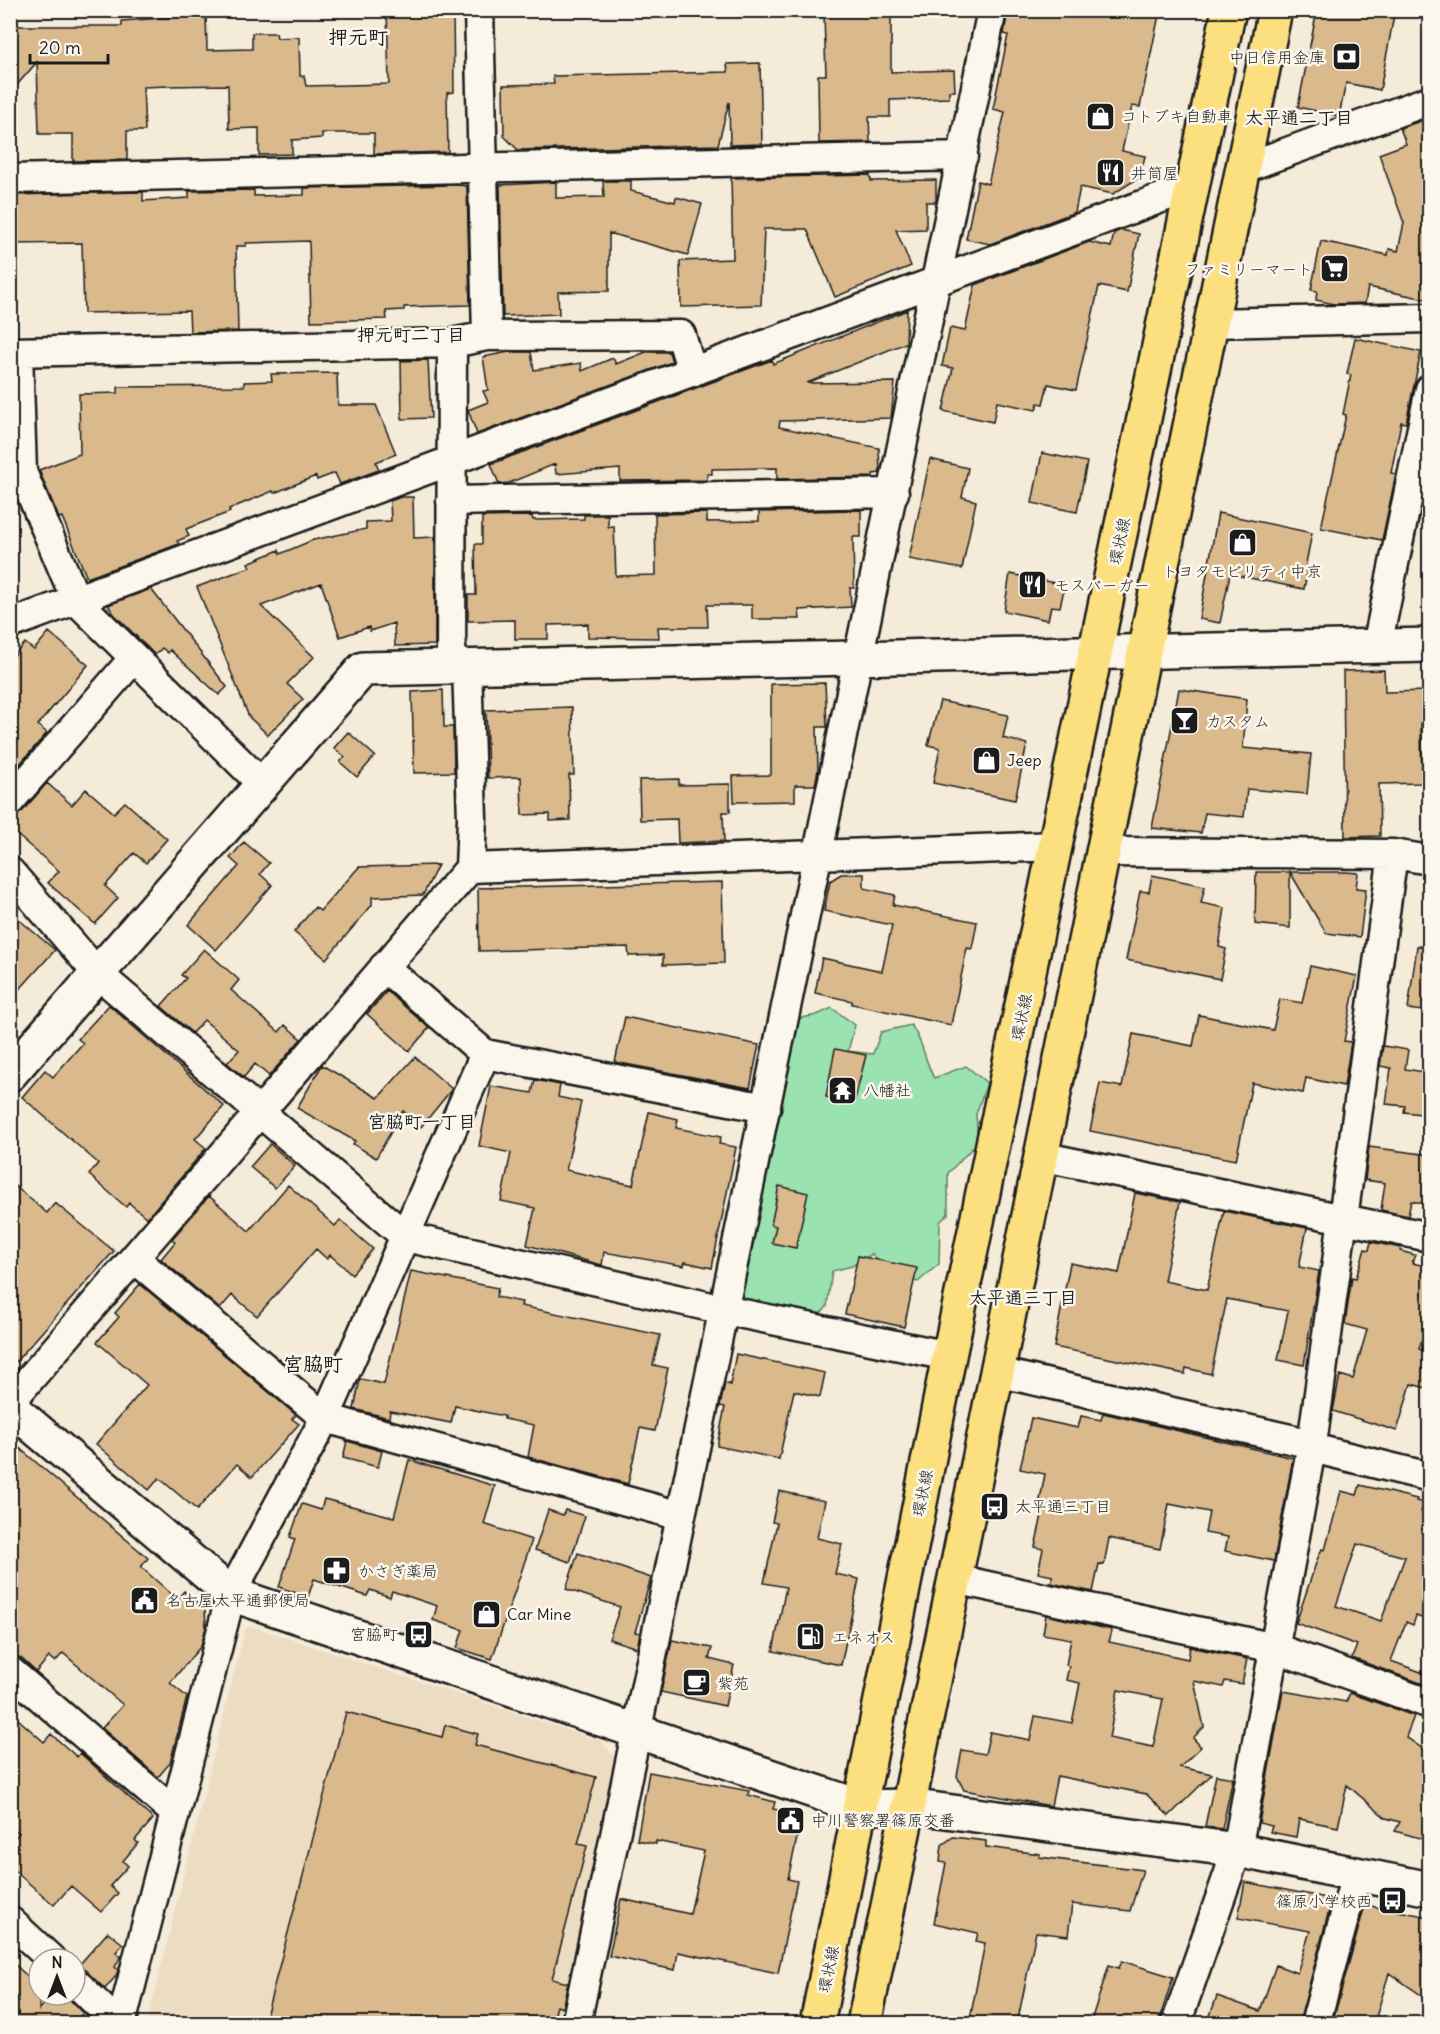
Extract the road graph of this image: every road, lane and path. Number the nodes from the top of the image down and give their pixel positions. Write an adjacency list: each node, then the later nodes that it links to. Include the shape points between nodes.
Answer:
1 (480, 10): 7 (street)
2 (992, 10): 6 (street)
3 (1229, 10): 10 (main road, 環状線)
4 (1275, 10): 8 (main road)
5 (1430, 100): 8 (street)
6 (963, 156): 7 (street); 11 (street)
7 (483, 167): 9 (street); 14 (street)
8 (1241, 169): 13 (main road)
9 (10, 178)
10 (1191, 187): 11 (street); 27 (main road, 環状線)
11 (937, 281): 17 (street); 21 (street)
12 (1430, 318): 13 (street)
13 (1210, 323): 28 (main road)
14 (487, 336): 15 (street); 17 (street, via 681,335)
15 (452, 343): 16 (street); 19 (street)
16 (14, 352): 23 (street, via 22,472)
17 (692, 372): 19 (street)
18 (1430, 389): 20 (street)
19 (452, 462): 22 (street); 23 (street)
20 (1420, 477): 26 (street)
21 (894, 493): 22 (street); 29 (street)
22 (451, 501): 31 (street)
23 (76, 600): 24 (street); 30 (street)
24 (10, 624)
25 (1430, 645): 26 (street)
26 (1377, 646): 28 (street)
27 (1097, 650): 28 (street); 29 (street); 34 (main road, 環状線)
28 (1143, 650): 35 (main road)
29 (860, 656): 31 (street); 36 (street)
30 (134, 658): 32 (street); 33 (street)
31 (459, 666): 32 (street, via 363,669); 39 (street, via 472,819)
32 (262, 784): 42 (street)
33 (10, 801)
34 (1057, 846): 36 (street); 53 (main road, 環状線)
35 (1102, 852): 37 (street); 47 (main road)
36 (819, 854): 39 (street); 45 (street)
37 (1393, 854): 38 (street); 48 (street)
38 (1430, 860)
39 (470, 868): 41 (street)
40 (10, 872): 42 (street)
41 (384, 967): 43 (street); 46 (street)
42 (98, 974): 44 (street); 46 (street)
43 (485, 1054): 45 (street); 49 (street)
44 (10, 1074)
45 (766, 1108): 52 (street)
46 (260, 1112): 49 (street); 51 (street)
47 (1040, 1156): 48 (street); 54 (main road)
48 (1344, 1218): 50 (street); 58 (street)
49 (406, 1236): 52 (street); 57 (street)
50 (1430, 1237)
51 (134, 1258): 55 (street); 57 (street)
52 (724, 1310): 53 (street); 60 (street)
53 (949, 1356): 68 (main road, 環状線)
54 (997, 1372): 58 (street); 61 (main road)
55 (10, 1402)
56 (10, 1407): 62 (street)
57 (325, 1418): 60 (street); 62 (street)
58 (1312, 1446): 59 (street); 63 (street)
59 (1430, 1477)
60 (681, 1516): 66 (street)
61 (955, 1579): 63 (street); 67 (main road)
62 (231, 1594): 66 (street); 69 (street)
63 (1275, 1648): 65 (street); 70 (street)
64 (10, 1671): 69 (street)
65 (1430, 1704)
66 (636, 1731): 68 (street); 77 (street)
67 (908, 1806): 68 (street); 70 (street); 79 (main road)
68 (861, 1807): 78 (main road, 環状線)
69 (175, 1813): 76 (street)
70 (1237, 1850): 71 (street); 80 (street)
71 (1356, 1875): 72 (street); 81 (street)
72 (1430, 1889)
73 (10, 1921): 74 (street)
74 (38, 1947)
75 (87, 1993): 76 (street)
76 (120, 2024)
77 (576, 2024)
78 (817, 2024)
79 (864, 2024)
80 (1176, 2024)
81 (1315, 2024)

